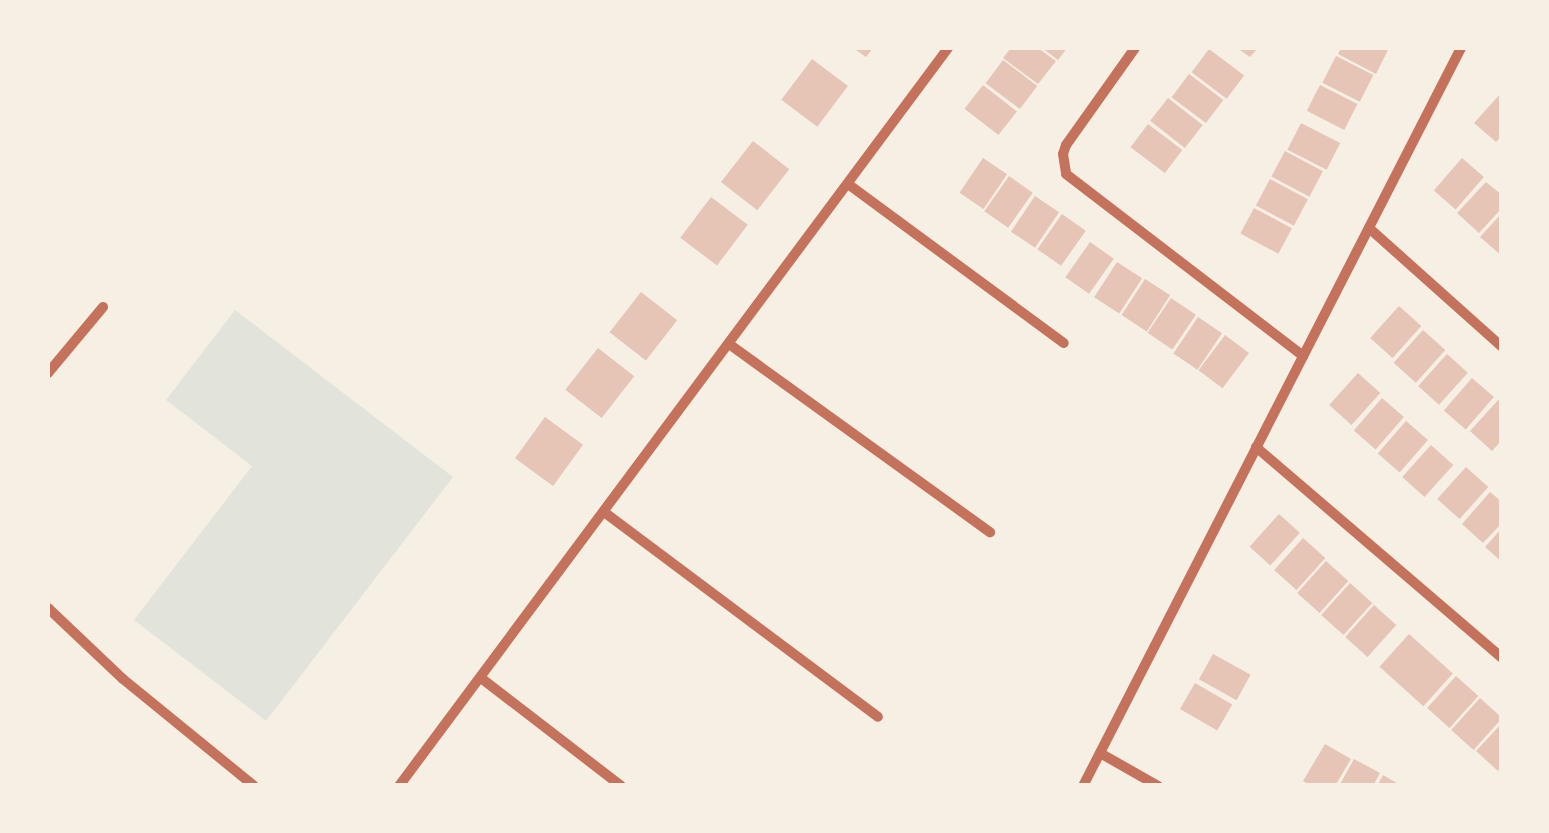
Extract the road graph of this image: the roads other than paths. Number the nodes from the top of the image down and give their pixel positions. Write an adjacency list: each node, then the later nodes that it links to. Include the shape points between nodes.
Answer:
1 (948, 48): 4 (street)
2 (1135, 48): 10 (street, via 1066,145 1066,174)
3 (1461, 48): 5 (street)
4 (848, 184): 7 (street); 8 (street)
5 (1369, 228): 9 (street); 10 (street)
6 (103, 307): 11 (street)
7 (1064, 343)
8 (729, 344): 13 (street); 14 (street)
9 (1502, 347)
10 (1304, 356): 12 (street)
11 (48, 373)
12 (1256, 447): 16 (street); 19 (street)
13 (604, 512): 17 (street); 18 (street)
14 (990, 532)
15 (48, 608): 20 (street)
16 (1502, 658)
17 (480, 678): 21 (street); 22 (street)
18 (878, 717)
19 (1100, 753): 23 (street); 24 (street)
20 (254, 786)
21 (398, 786)
22 (621, 786)
23 (1083, 786)
24 (1158, 786)

